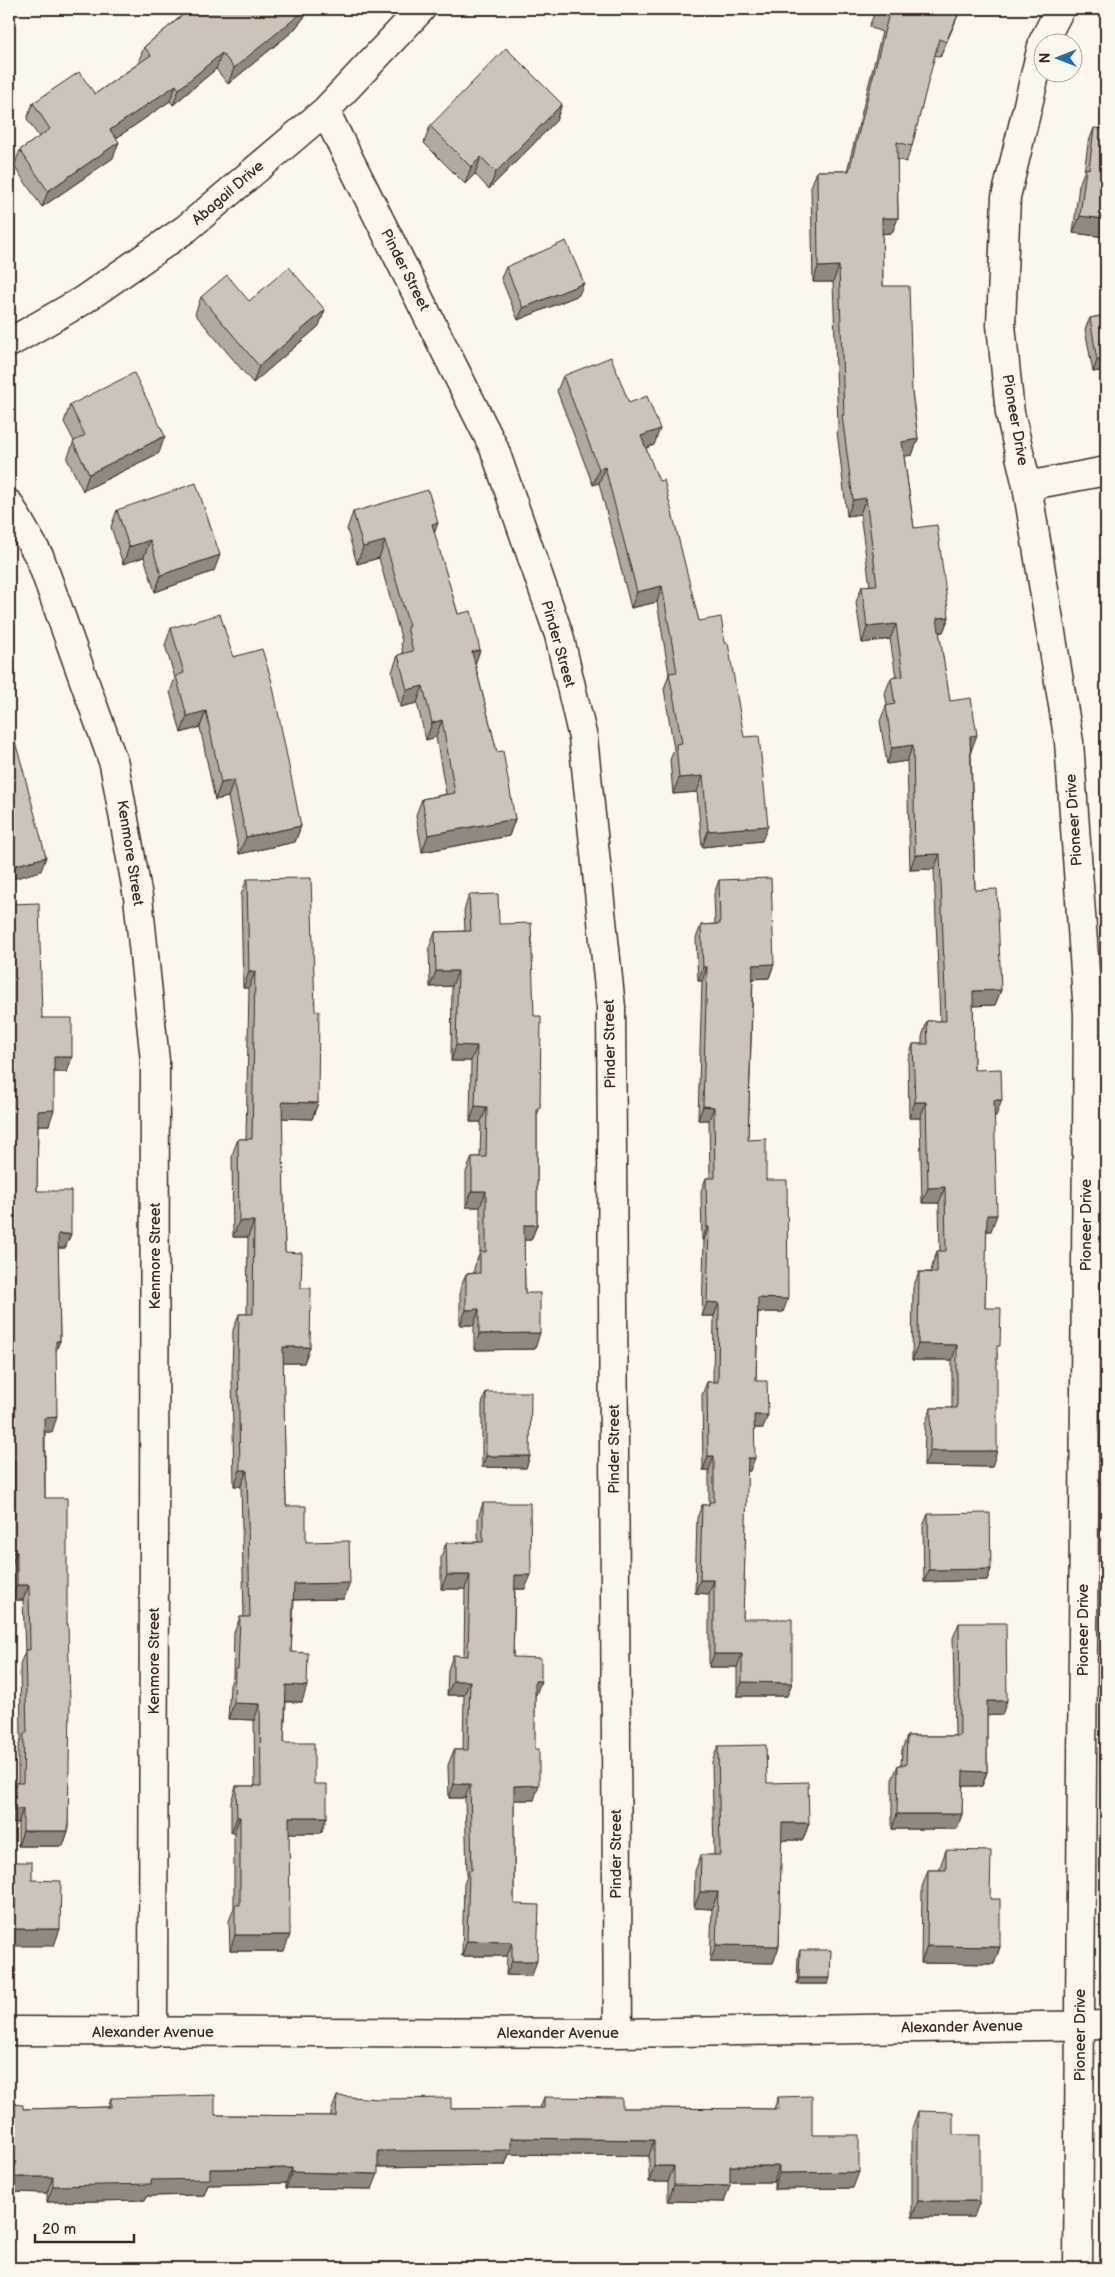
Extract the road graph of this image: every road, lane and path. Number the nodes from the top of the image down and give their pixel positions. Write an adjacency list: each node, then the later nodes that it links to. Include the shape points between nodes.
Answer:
1 (420, 9): 5 (street, Abagail Drive)
2 (1060, 9): 3 (street)
3 (1048, 32)
4 (1033, 82): 8 (street, Pioneer Drive, via 1006,197 1001,325 1010,413)
5 (324, 111): 6 (street, Abagail Drive, via 187,228 82,301); 13 (street, Pinder Street, via 494,448 559,635 583,738 611,1007)
6 (9, 342)
7 (1106, 471): 8 (street)
8 (1027, 486): 10 (street, Pioneer Drive, via 1068,742 1088,1014)
9 (9, 504): 12 (street, Kenmore Street, via 40,558 114,764 138,897 155,1062)
10 (1093, 2026): 13 (street, Alexander Avenue); 14 (street, Pioneer Drive)
11 (9, 2031): 12 (street, Alexander Avenue)
12 (153, 2033): 13 (street, Alexander Avenue)
13 (618, 2033)
14 (1078, 2264)

